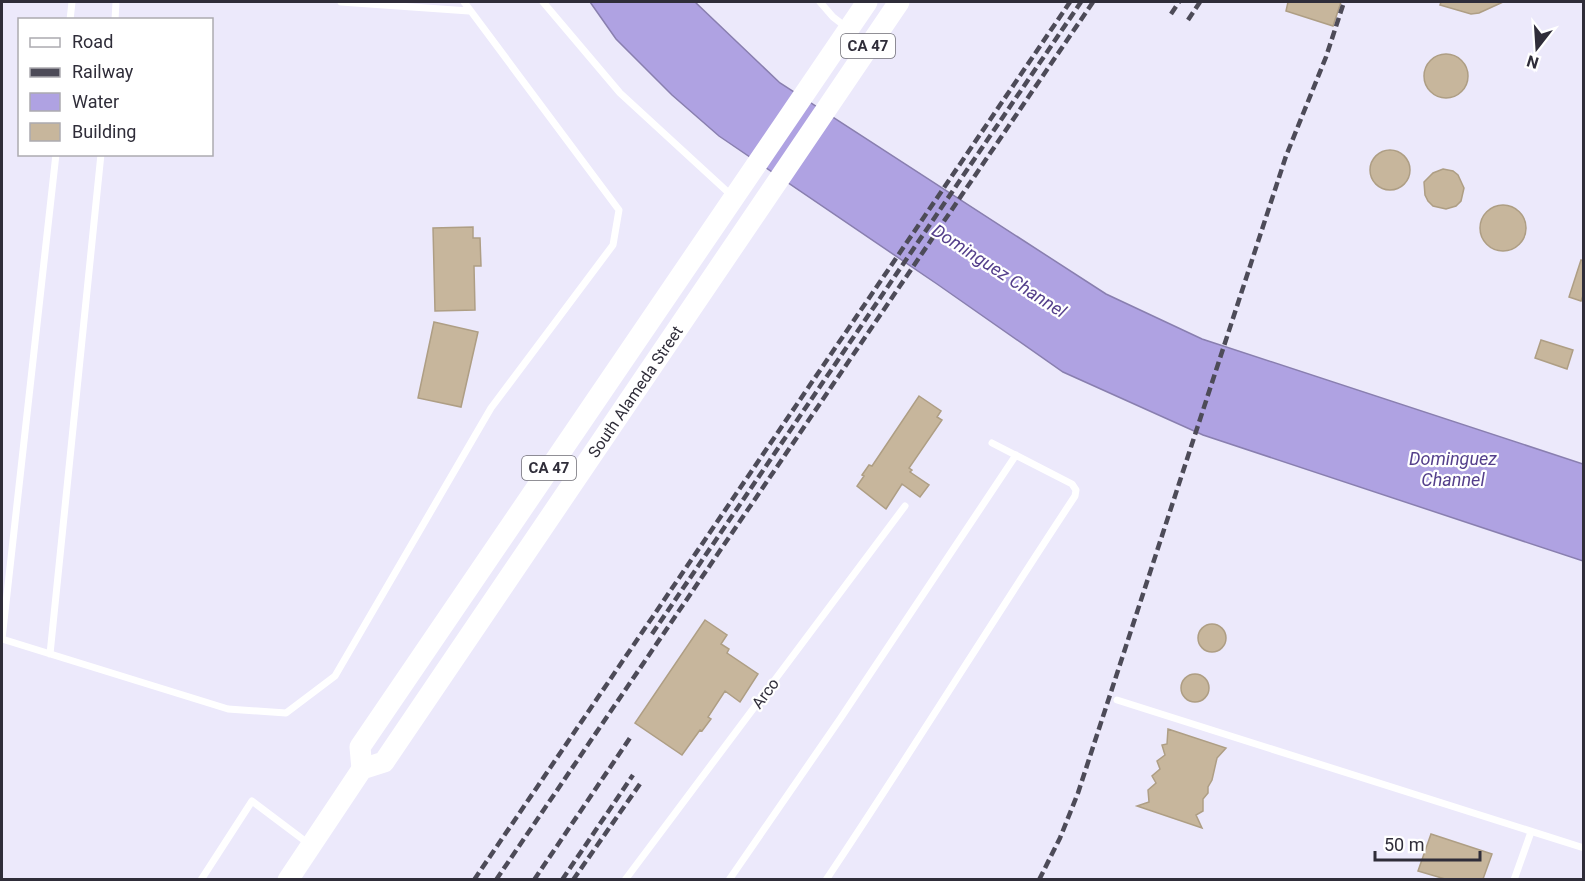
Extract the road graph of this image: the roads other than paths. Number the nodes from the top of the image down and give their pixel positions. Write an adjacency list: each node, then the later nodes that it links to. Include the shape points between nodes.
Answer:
1 (72, 2): 10 (lane)
2 (116, 2): 11 (lane)
3 (341, 2): 9 (lane)
4 (464, 2): 9 (lane)
5 (543, 2): 15 (lane, via 620,93)
6 (820, 2): 12 (lane)
7 (867, 2): 12 (main road, South Alameda Street / CA 47)
8 (899, 2): 22 (main road, South Alameda Street / CA 47, via 384,762)
9 (470, 11): 20 (lane, via 619,210 613,245 491,408 335,676 286,713 228,709)
10 (70, 18)
11 (115, 18)
12 (848, 29): 15 (main road, South Alameda Street / CA 47)
13 (56, 156): 19 (lane)
14 (101, 156): 20 (lane)
15 (737, 193): 22 (main road, South Alameda Street / CA 47, via 360,747)
16 (992, 443): 17 (lane)
17 (1016, 455): 29 (lane); 30 (lane, via 1072,484 1075,496)
18 (905, 506): 28 (lane, Arco)
19 (2, 639): 20 (lane)
20 (50, 654)
21 (1117, 700): 23 (lane)
22 (362, 770): 24 (main road, South Alameda Street / CA 47)
23 (1531, 832): 25 (lane); 31 (lane)
24 (311, 846): 26 (lane, via 252,801); 27 (main road, South Alameda Street / CA 47)
25 (1584, 848)
26 (201, 879)
27 (288, 879)
28 (625, 879)
29 (729, 879)
30 (826, 879)
31 (1514, 879)

